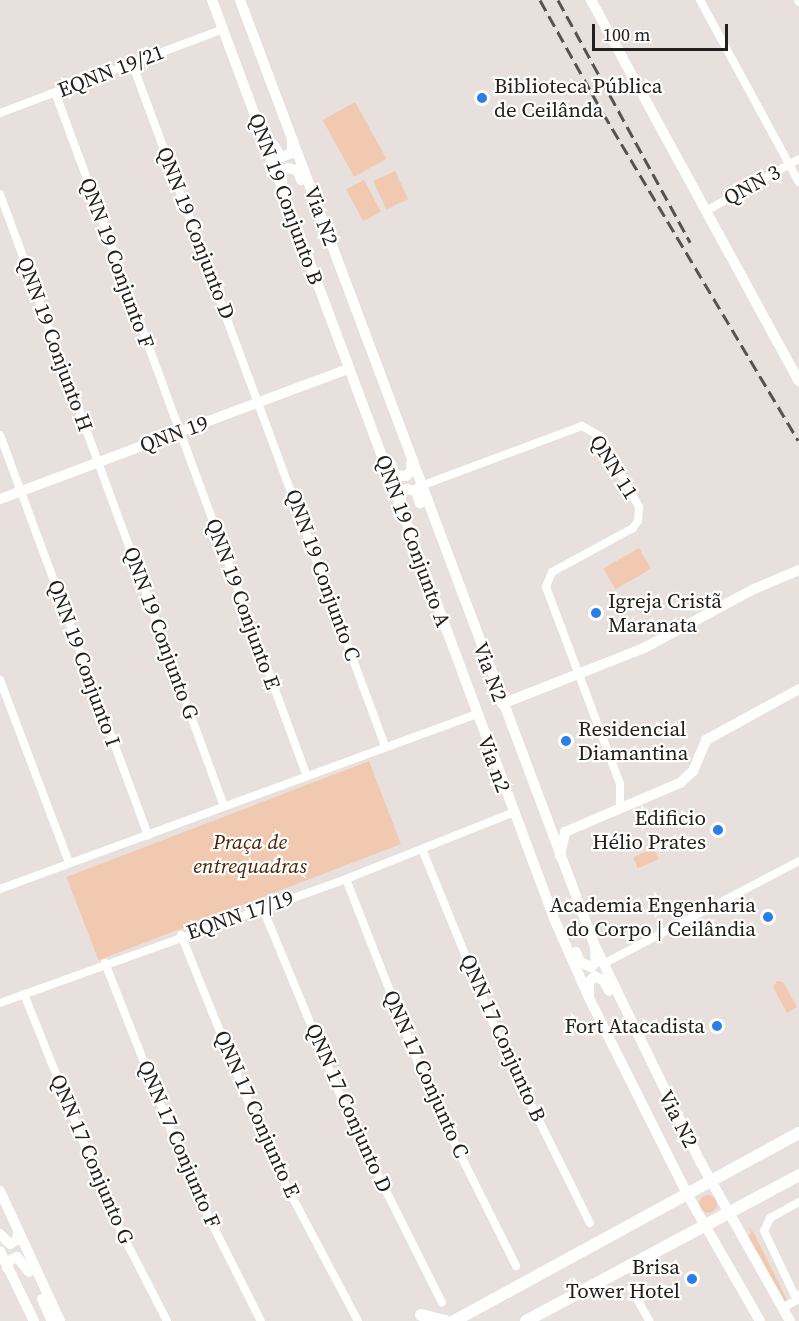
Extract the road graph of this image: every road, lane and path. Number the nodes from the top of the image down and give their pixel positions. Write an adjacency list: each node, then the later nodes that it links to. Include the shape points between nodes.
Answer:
1 (212, 0): 5 (main road)
2 (240, 0): 10 (main road, Via N2)
3 (591, 0): 16 (main road)
4 (700, 0): 12 (street)
5 (223, 29): 6 (main road, QNN 19 Conjunto B); 7 (street, EQNN 19/21)
6 (228, 44): 10 (main road, via 281,157 293,151); 14 (main road, QNN 19 Conjunto B)
7 (132, 63): 8 (street, EQNN 19/21); 20 (street, QNN 19 Conjunto D)
8 (55, 92): 9 (street, EQNN 19/21); 21 (street, QNN 19 Conjunto F)
9 (0, 113)
10 (289, 128): 17 (main road, Via N2)
11 (799, 159): 12 (street, QNN 3)
12 (790, 164): 13 (street); 16 (street, QNN 3)
13 (799, 182)
14 (283, 190): 17 (main road, via 282,172 288,168 297,170 320,233); 18 (main road, QNN 19 Conjunto B)
15 (0, 194): 24 (street, QNN 19 Conjunto H)
16 (706, 211): 19 (main road)
17 (341, 273): 23 (main road, Via N2)
18 (349, 371): 20 (main road, QNN 19); 23 (main road, via 371,409 395,475 409,474); 28 (main road, QNN 19 Conjunto A)
19 (799, 381)
20 (260, 403): 21 (main road, QNN 19); 35 (street, QNN 19 Conjunto C)
21 (179, 433): 24 (main road, QNN 19); 36 (street, QNN 19 Conjunto E)
22 (0, 435): 26 (street, QNN 19 Conjunto I)
23 (410, 455): 25 (main road, Via N2)
24 (98, 461): 26 (main road, QNN 19); 37 (street, QNN 19 Conjunto G)
25 (417, 487): 28 (main road, via 401,493); 30 (street, QNN 11, via 582,426 595,432 639,507 639,516 633,528 549,576 547,591); 33 (main road, Via N2)
26 (21, 491): 27 (main road, QNN 19); 40 (street, QNN 19 Conjunto I)
27 (0, 499)
28 (401, 510): 34 (main road, QNN 19 Conjunto A)
29 (799, 570): 30 (main road, via 754,589 644,648)
30 (578, 675): 33 (main road); 38 (street, via 621,788)
31 (0, 680): 44 (street)
32 (799, 689): 38 (main road, via 706,740 685,780)
33 (502, 704): 42 (main road, Via N2)
34 (477, 714): 35 (street); 39 (main road, Via n2)
35 (385, 746): 36 (street)
36 (306, 774): 37 (street)
37 (224, 806): 40 (street)
38 (620, 807): 42 (main road, via 565,832)
39 (512, 813): 41 (street, EQNN 17/19); 45 (main road, Via N2)
40 (148, 836): 44 (street)
41 (422, 849): 46 (street, EQNN 17/19); 64 (street, QNN 17 Conjunto B, via 505,1052)
42 (560, 859): 50 (main road, Via N2)
43 (799, 861): 52 (street)
44 (69, 863): 47 (street)
45 (532, 863): 50 (main road, via 584,966 596,962); 54 (main road, Via N2)
46 (346, 879): 48 (street, EQNN 17/19); 69 (street, QNN 17 Conjunto C, via 432,1098)
47 (0, 889)
48 (263, 909): 49 (street, EQNN 17/19); 73 (street, QNN 17 Conjunto D, via 351,1121)
49 (181, 935): 51 (street, EQNN 17/19); 81 (street, QNN 17 Conjunto E, via 269,1153)
50 (594, 944): 52 (main road, Via N2)
51 (105, 963): 53 (street, EQNN 17/19); 80 (street, QNN 17 Conjunto F, via 192,1184)
52 (603, 964): 56 (main road, Via N2)
53 (24, 994): 55 (street, EQNN 17/19); 79 (street, QNN 17 Conjunto G, via 113,1216)
54 (590, 1000): 56 (main road, via 589,982 595,976 601,978 633,1043); 61 (main road, Via N2)
55 (0, 1003)
56 (654, 1072): 59 (main road, Via N2)
57 (799, 1133): 59 (main road)
58 (799, 1175): 63 (main road)
59 (710, 1180): 61 (main road); 63 (main road, Via N2)
60 (0, 1191): 66 (main road)
61 (687, 1194): 65 (main road, Via N2); 83 (main road)
62 (799, 1202): 72 (street, via 770,1218 764,1231 794,1294)
63 (729, 1213): 65 (main road); 74 (main road, Via N2)
64 (590, 1223)
65 (704, 1227): 84 (main road); 86 (main road, Via N2)
66 (18, 1233): 67 (main road, via 17,1240 10,1244); 78 (main road)
67 (0, 1234)
68 (0, 1251): 70 (main road)
69 (516, 1266)
70 (7, 1268): 76 (main road); 77 (main road, via 14,1258 23,1259)
71 (631, 1288): 85 (street)
72 (799, 1297): 74 (street)
73 (442, 1304)
74 (782, 1308): 87 (main road, Via N2)
75 (421, 1315): 82 (main road)
76 (34, 1321)
77 (52, 1321)
78 (60, 1321)
79 (167, 1321)
80 (261, 1321)
81 (358, 1321)
82 (445, 1321)
83 (454, 1321)
84 (526, 1321)
85 (649, 1321)
86 (760, 1321)
87 (790, 1321)

